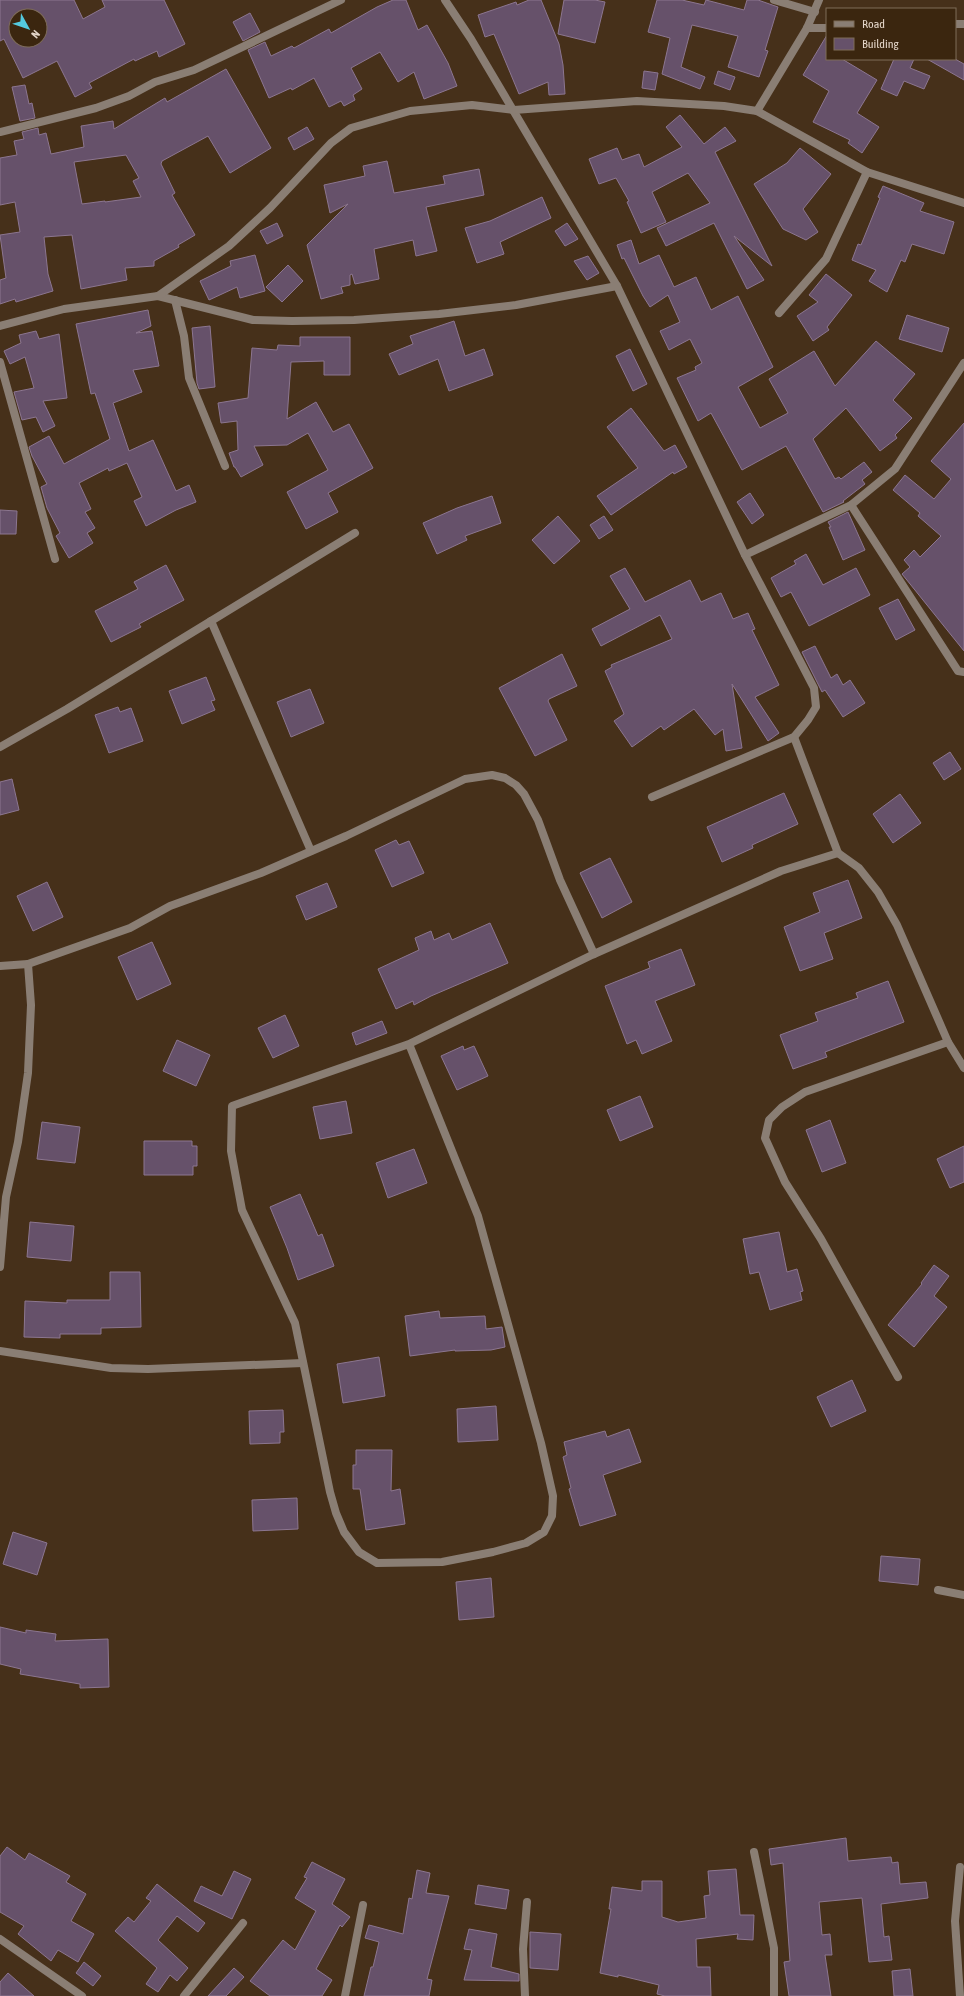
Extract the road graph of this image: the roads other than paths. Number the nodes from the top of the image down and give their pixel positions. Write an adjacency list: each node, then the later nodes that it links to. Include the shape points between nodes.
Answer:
1 (341, 0): 10 (street, via 194,70 155,82 129,96 96,108)
2 (445, 0): 8 (street)
3 (774, 0): 5 (street)
4 (819, 0): 5 (street)
5 (815, 12): 6 (street)
6 (807, 28): 7 (street); 9 (street)
7 (826, 28)
8 (514, 110): 9 (street, via 637,101 724,106); 13 (street); 14 (street, via 472,105 410,111 351,128 330,143 270,208 229,246)
9 (757, 111): 11 (street)
10 (0, 132)
11 (867, 172): 12 (street); 16 (street, via 826,259)
12 (964, 203)
13 (617, 286): 15 (street, via 516,305 354,320 253,320); 23 (street)
14 (158, 296): 15 (street); 17 (street, via 64,309)
15 (175, 300): 20 (street, via 184,336 189,378)
16 (779, 313)
17 (0, 326)
18 (0, 362): 24 (street)
19 (964, 363): 21 (street, via 895,469)
20 (225, 466)
21 (851, 505): 23 (street); 26 (street, via 958,671)
22 (355, 533): 25 (street)
23 (745, 555): 27 (street, via 814,688 816,707)
24 (55, 559)
25 (211, 621): 28 (street); 30 (street)
26 (964, 672)
27 (794, 737): 29 (street); 31 (street)
28 (0, 747)
29 (652, 797)
30 (311, 851): 32 (street, via 466,779 492,775 505,778 524,794 538,820 560,880); 33 (street, via 261,873 170,906 130,928)
31 (838, 853): 32 (street, via 781,871); 35 (street, via 859,868 878,892 897,925)
32 (594, 954): 36 (street)
33 (28, 964): 34 (street); 38 (street, via 31,1005 28,1072 18,1142)
34 (0, 966)
35 (948, 1042): 37 (street); 42 (street, via 805,1092 782,1107 769,1120 765,1138 785,1182 821,1239)
36 (409, 1044): 41 (street, via 232,1106 232,1151 242,1210 295,1323); 41 (street, via 478,1216 528,1391 553,1496 552,1516 544,1532 526,1543 442,1562 377,1563 359,1552 344,1532 336,1513)
37 (964, 1068)
38 (3, 1196): 39 (street)
39 (0, 1267)
40 (0, 1351): 41 (street, via 111,1368)
41 (303, 1363)
42 (898, 1377)
43 (938, 1590): 44 (street)
44 (964, 1595)
45 (754, 1852): 55 (street, via 774,1948)
46 (960, 1867): 56 (street, via 955,1921)
47 (527, 1902): 54 (street, via 523,1949)
48 (363, 1905): 53 (street)
49 (244, 1923): 52 (street)
50 (0, 1939): 51 (street)
51 (82, 1996)
52 (184, 1996)
53 (346, 1996)
54 (525, 1996)
55 (774, 1996)
56 (960, 1996)

